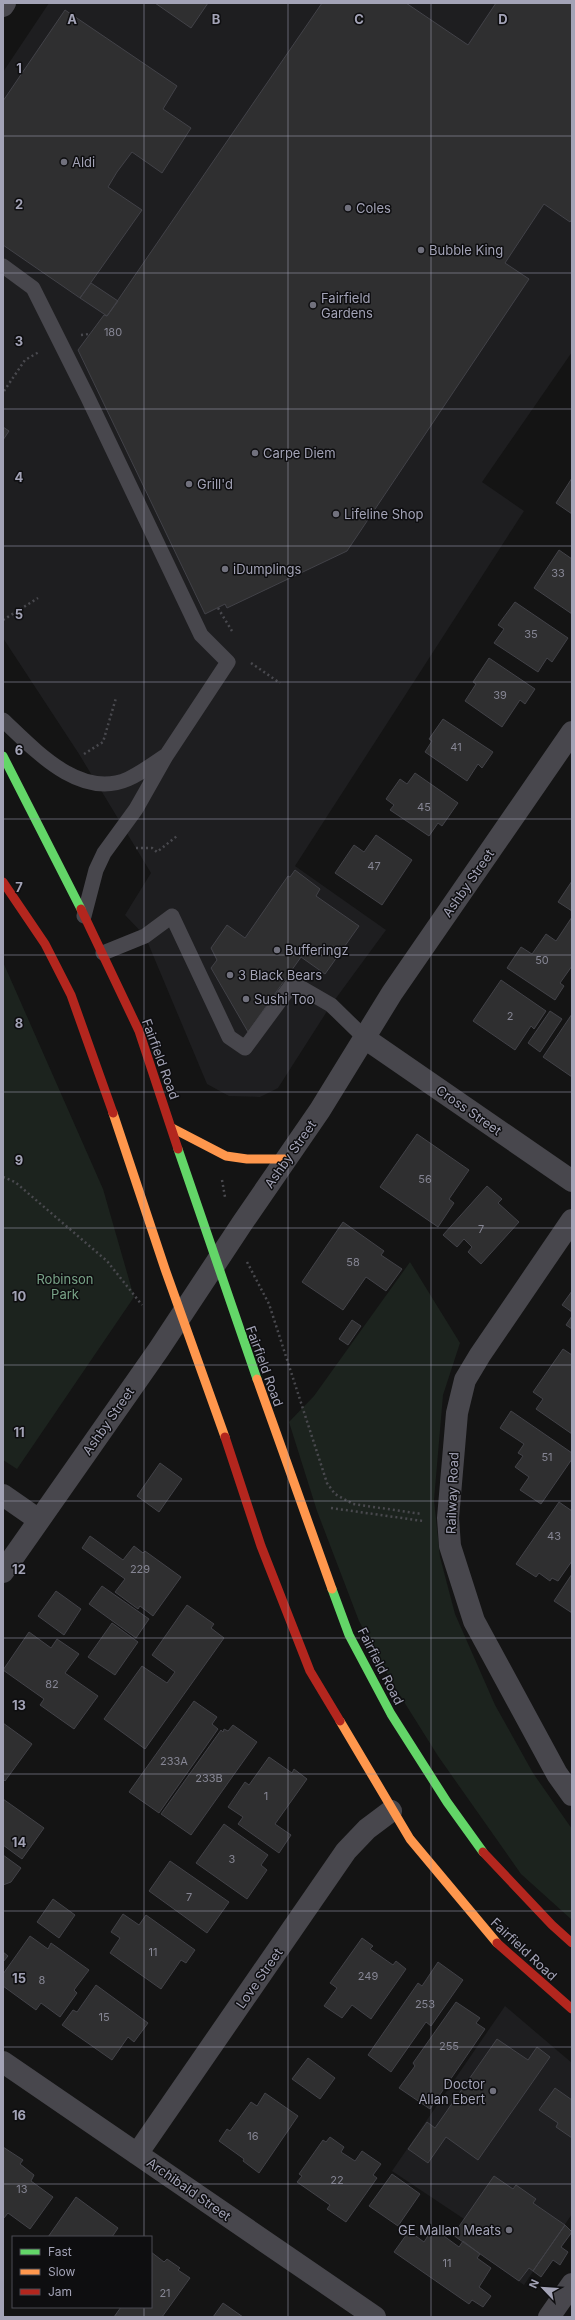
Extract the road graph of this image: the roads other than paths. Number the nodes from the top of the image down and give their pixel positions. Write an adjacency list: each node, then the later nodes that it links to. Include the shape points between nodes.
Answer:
1 (5, 3): 2 (street)
2 (3, 6)
3 (3, 266): 7 (lane, via 33,288 201,635 228,662)
4 (3, 720): 7 (lane, via 48,759 70,775 88,783 109,784 128,779)
5 (572, 732): 11 (street, Ashby Street, via 392,993)
6 (3, 756): 9 (main road, Fairfield Road)
7 (166, 756): 9 (lane, via 136,809 104,853 96,870)
8 (3, 882): 17 (main road, Fairfield Road, via 45,944 71,995)
9 (84, 916): 10 (main road, Fairfield Road)
10 (103, 953): 11 (lane, via 145,936 172,916 229,1037 245,1048 293,983 331,1005); 12 (main road, Fairfield Road, via 139,1031)
11 (366, 1039): 13 (street, Ashby Street); 14 (street, Cross Street)
12 (172, 1128): 13 (main road, via 226,1156); 16 (main road, Fairfield Road)
13 (286, 1159): 16 (street, Ashby Street)
14 (572, 1181)
15 (572, 1220): 21 (street, Railway Road, via 465,1380 457,1413 448,1518 450,1546 474,1621 557,1774)
16 (216, 1262): 17 (street, Ashby Street); 23 (main road, Fairfield Road, via 312,1537 352,1641 391,1714 447,1802 488,1858)
17 (182, 1315): 19 (street, Ashby Street); 22 (main road, Fairfield Road, via 261,1546 310,1671)
18 (3, 1495): 19 (street)
19 (39, 1520): 20 (street, Ashby Street)
20 (3, 1572)
21 (572, 1795)
22 (391, 1811): 24 (main road, Fairfield Road, via 410,1839 474,1918 505,1952); 26 (street, Love Street, via 367,1829 346,1851)
23 (572, 1943)
24 (572, 2010)
25 (3, 2062): 26 (street, Archibald Street)
26 (137, 2154): 28 (street, Archibald Street)
27 (572, 2284): 29 (street)
28 (375, 2317)
29 (549, 2317)

